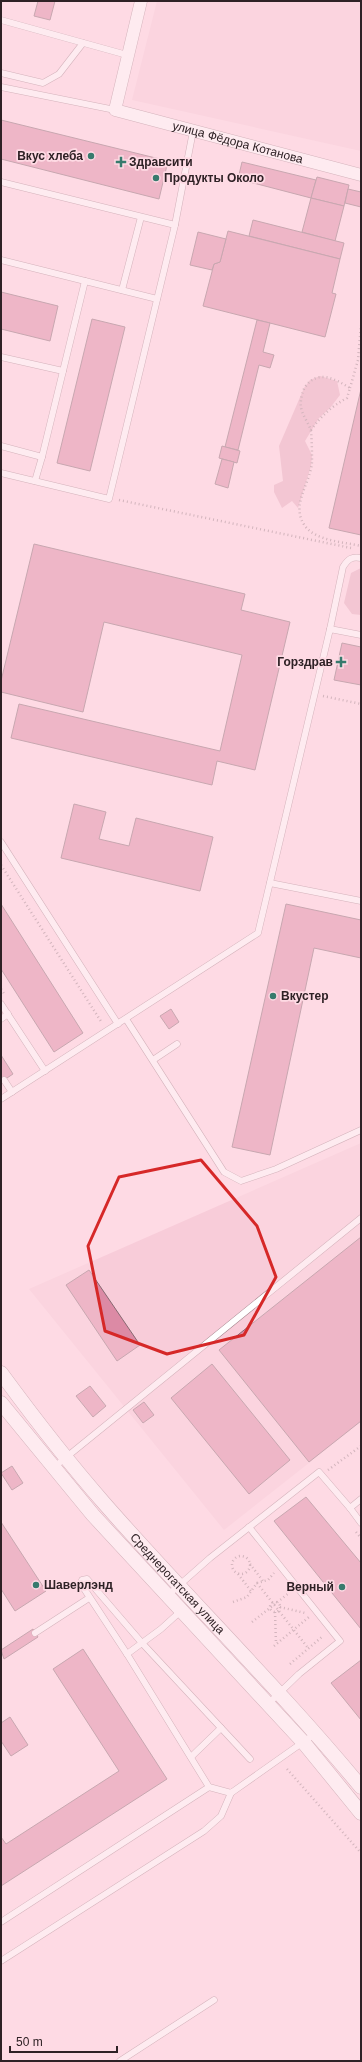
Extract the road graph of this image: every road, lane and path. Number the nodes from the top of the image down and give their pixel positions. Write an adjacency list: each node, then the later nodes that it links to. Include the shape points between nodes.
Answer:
1 (141, 1): 4 (street)
2 (1, 20): 3 (lane)
3 (83, 43): 4 (lane); 5 (lane, via 59,74 43,83)
4 (127, 55): 7 (street)
5 (1, 73)
6 (1, 87): 7 (lane)
7 (115, 110): 8 (street, улица Фёдора Котанова)
8 (193, 131): 9 (street, улица Фёдора Котанова); 12 (lane)
9 (361, 175)
10 (1, 182): 11 (lane)
11 (141, 217): 12 (lane); 15 (lane)
12 (175, 226): 16 (lane)
13 (1, 260): 14 (lane)
14 (85, 281): 15 (lane); 19 (lane)
15 (122, 290): 16 (lane)
16 (157, 298): 26 (lane)
17 (361, 325): 20 (path, via 358,360)
18 (1, 357): 19 (lane)
19 (63, 371): 23 (lane)
20 (350, 388): 21 (path, via 348,398 319,418); 21 (path, via 328,377 320,376 310,380 304,388 301,406)
21 (311, 430): 27 (path, via 311,466 300,498 300,518 312,533)
22 (1, 446): 23 (lane)
23 (42, 457): 25 (lane)
24 (1, 473): 25 (lane)
25 (35, 481): 26 (lane)
26 (108, 498): 28 (path)
27 (361, 546)
28 (361, 550)
29 (361, 558): 30 (lane, via 348,560 343,567)
30 (330, 629): 31 (lane); 32 (lane)
31 (361, 635)
32 (314, 694): 33 (path); 36 (lane)
33 (361, 704)
34 (1, 842): 44 (lane)
35 (1, 866): 45 (path, via 103,1024)
36 (270, 883): 37 (lane); 43 (lane, via 258,933)
37 (361, 901)
38 (1, 989): 39 (path)
39 (10, 1002)
40 (1, 1004): 41 (lane)
41 (8, 1014): 42 (lane); 48 (lane)
42 (1, 1019)
43 (126, 1019): 44 (lane); 47 (lane)
44 (118, 1024): 48 (lane)
45 (96, 1028)
46 (177, 1044): 47 (lane)
47 (153, 1060): 52 (lane, via 224,1172 241,1181 276,1169)
48 (45, 1071): 50 (lane)
49 (4, 1080): 50 (lane)
50 (12, 1092): 51 (lane)
51 (1, 1100)
52 (361, 1130)
53 (361, 1218): 57 (lane)
54 (1, 1373): 57 (street, Среднерогатская улица)
55 (2, 1405): 58 (street, Среднерогатская улица)
56 (361, 1446): 59 (path)
57 (66, 1458): 58 (lane); 71 (street, Среднерогатская улица)
58 (53, 1468): 74 (street, Среднерогатская улица, via 93,1516)
59 (322, 1475): 61 (lane); 64 (lane, via 319,1472)
60 (361, 1499): 61 (lane)
61 (350, 1508): 62 (lane)
62 (361, 1523)
63 (352, 1526): 65 (path)
64 (248, 1527): 66 (lane); 71 (lane)
65 (361, 1538)
66 (278, 1563): 69 (path, via 273,1576); 72 (lane)
67 (250, 1564): 68 (path, via 246,1572); 68 (path, via 245,1557 236,1557 232,1564); 69 (path)
68 (237, 1574): 73 (path)
69 (264, 1581): 70 (path)
70 (257, 1583): 73 (path); 79 (path)
71 (178, 1585): 74 (lane); 76 (street, Среднерогатская улица)
72 (297, 1588): 78 (path); 85 (lane)
73 (251, 1591): 77 (path, via 247,1598)
74 (167, 1596): 81 (street, Среднерогатская улица)
75 (89, 1598): 86 (lane); 87 (lane, via 81,1584 82,1580 87,1580); 89 (lane)
76 (192, 1600): 81 (lane); 91 (street, Среднерогатская улица)
77 (233, 1602)
78 (278, 1602): 79 (path); 82 (path)
79 (273, 1604): 80 (path); 82 (path)
80 (270, 1608): 82 (path); 83 (path)
81 (181, 1610): 87 (lane); 92 (street, Среднерогатская улица)
82 (278, 1610): 84 (path); 84 (path, via 312,1615); 84 (path, via 275,1645)
83 (252, 1622)
84 (294, 1630): 88 (path)
85 (331, 1630): 88 (path); 91 (lane, via 340,1641)
86 (35, 1633)
87 (142, 1643): 89 (lane); 93 (lane)
88 (308, 1648): 90 (path)
89 (127, 1654): 96 (lane)
90 (290, 1664)
91 (279, 1693): 92 (lane); 94 (street, Среднерогатская улица)
92 (268, 1704): 95 (street, Среднерогатская улица)
93 (221, 1728): 96 (lane); 97 (lane)
94 (316, 1733): 95 (lane); 100 (street, Среднерогатская улица)
95 (304, 1743): 101 (lane); 102 (street, Среднерогатская улица)
96 (191, 1757): 99 (lane)
97 (250, 1759)
98 (287, 1769): 103 (path)
99 (209, 1787): 101 (lane); 104 (lane)
100 (361, 1788)
101 (231, 1793): 105 (lane, via 221,1816 204,1831)
102 (361, 1813)
103 (361, 1853)
104 (1, 1922)
105 (1, 1961)
106 (214, 2000): 107 (lane)
107 (120, 2061)

